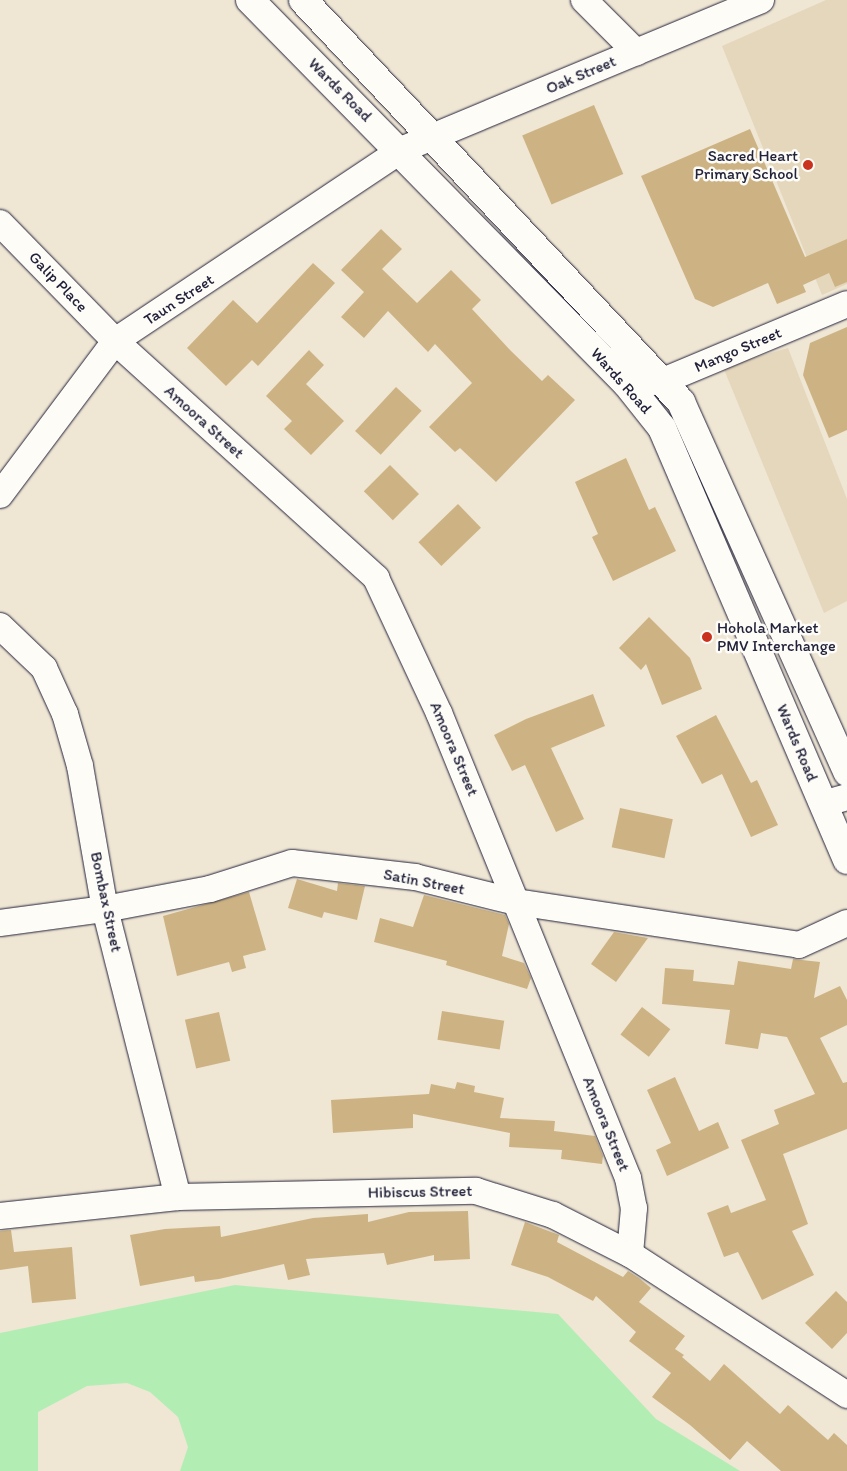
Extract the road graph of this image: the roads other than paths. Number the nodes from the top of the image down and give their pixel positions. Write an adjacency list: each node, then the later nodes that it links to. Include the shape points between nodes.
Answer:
1 (250, 0): 7 (main road, Wards Road)
2 (303, 0): 6 (main road, Wards Road)
3 (584, 0): 5 (street)
4 (760, 0): 5 (street, Oak Street)
5 (636, 52): 6 (street, Oak Street)
6 (434, 138): 7 (street, Oak Street); 11 (main road, Wards Road)
7 (401, 150): 10 (street, Taun Street); 12 (main road, Wards Road)
8 (0, 223): 10 (street, Galip Place)
9 (847, 304): 11 (street, Mango Street)
10 (115, 341): 13 (street, Taun Street); 18 (street, Amoora Street, via 376,578 428,688)
11 (663, 381): 12 (street, Mango Street); 15 (main road, Wards Road, via 681,402 694,427)
12 (627, 384): 16 (main road, Wards Road, via 662,428)
13 (0, 495)
14 (0, 626): 19 (street, Bombax Street, via 44,668 65,714 80,766)
15 (847, 772)
16 (835, 800): 17 (main road, Wards Road)
17 (847, 860)
18 (516, 902): 19 (street, Satin Street, via 415,877 292,863 210,889); 21 (street, Satin Street, via 799,944); 24 (street, Amoora Street, via 628,1178 634,1208)
19 (105, 909): 20 (street, Satin Street); 22 (street, Bombax Street)
20 (0, 923)
21 (847, 923)
22 (178, 1197): 23 (street, Hibiscus Street); 24 (street, Hibiscus Street, via 476,1191 552,1215)
23 (0, 1216)
24 (630, 1254): 25 (street, Hibiscus Street)
25 (847, 1395)

